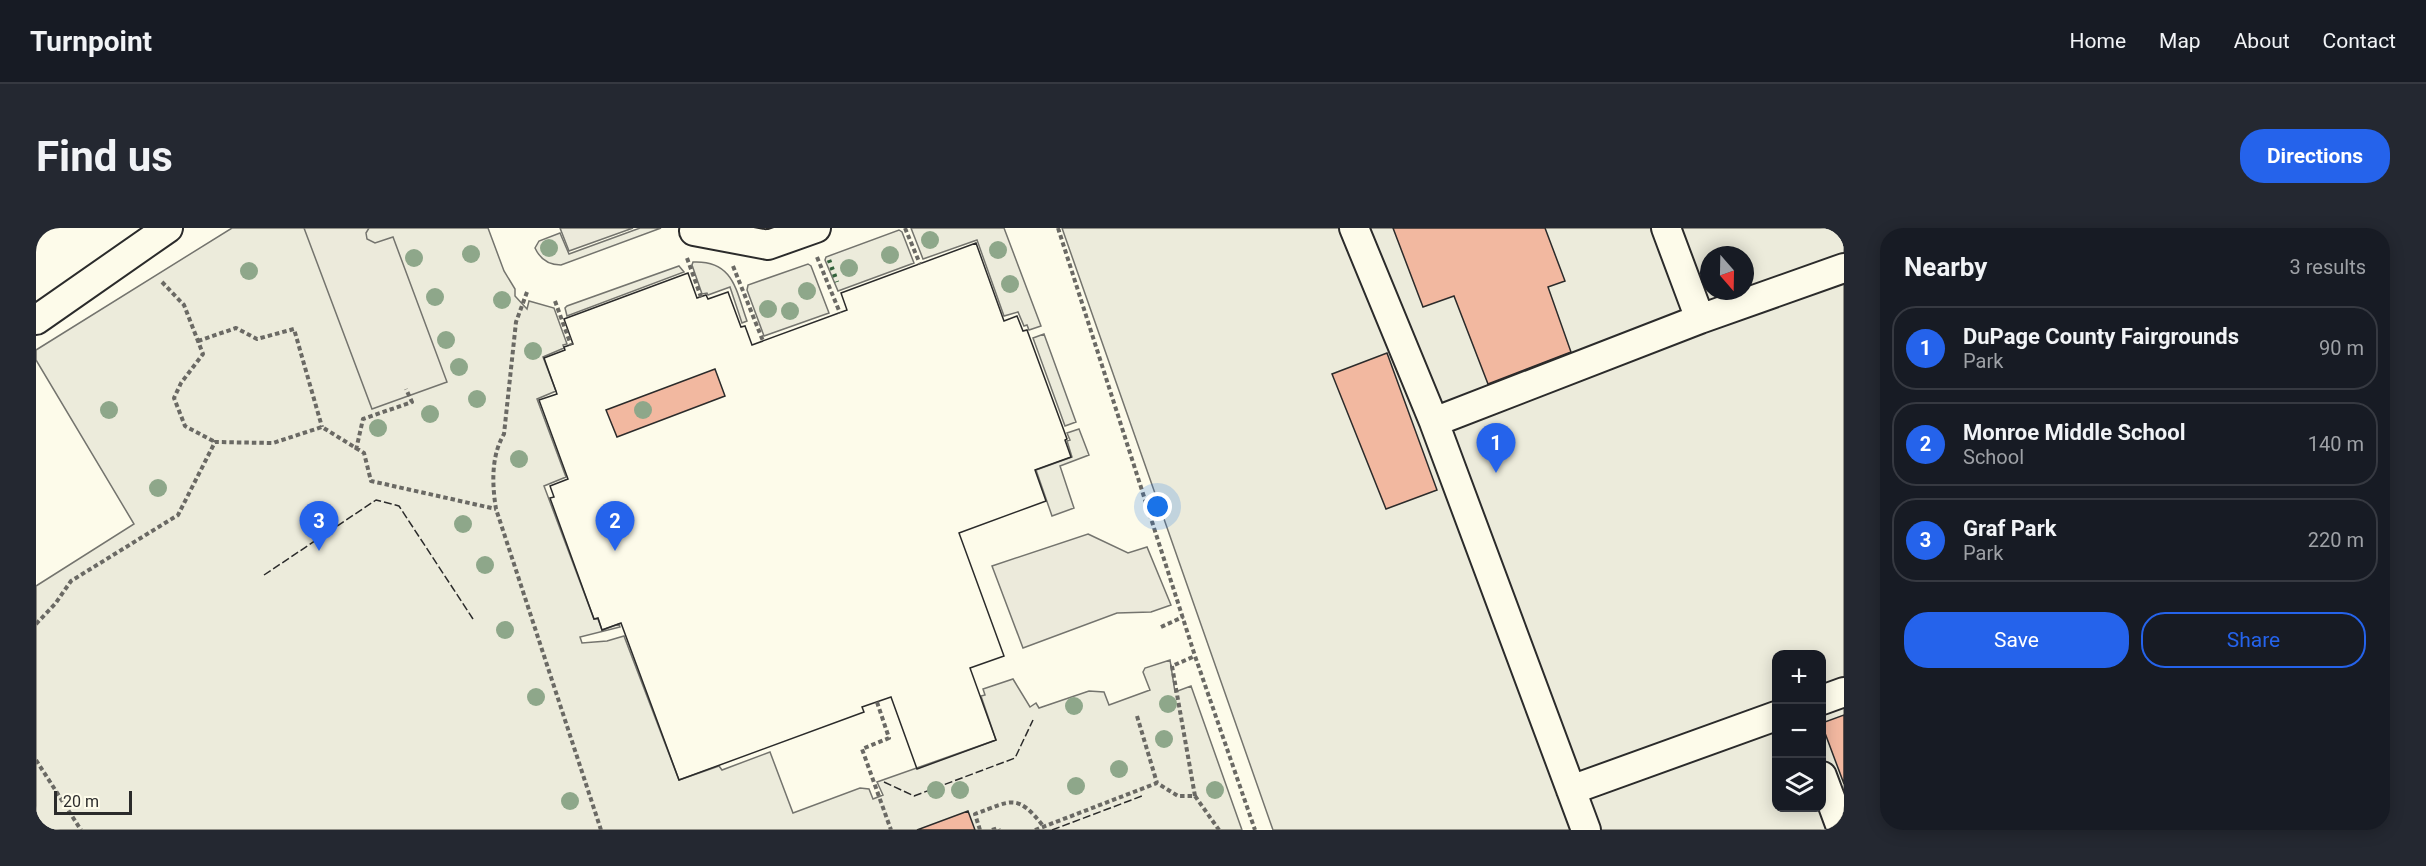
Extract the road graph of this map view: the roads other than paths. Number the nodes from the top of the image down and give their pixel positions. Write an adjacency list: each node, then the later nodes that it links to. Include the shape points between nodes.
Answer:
1 (1354, 228): 9 (street)
2 (1666, 228): 7 (street)
3 (694, 231): 5 (street, via 768,245)
4 (154, 232): 8 (street)
5 (816, 241)
6 (1844, 268): 7 (street)
7 (1700, 319): 9 (street)
8 (36, 320)
9 (1434, 422): 14 (street)
10 (1844, 692): 11 (street)
11 (1826, 698)
12 (1772, 717): 14 (street)
13 (1826, 789): 16 (street)
14 (1571, 790): 15 (street)
15 (1586, 830)
16 (1842, 830)

